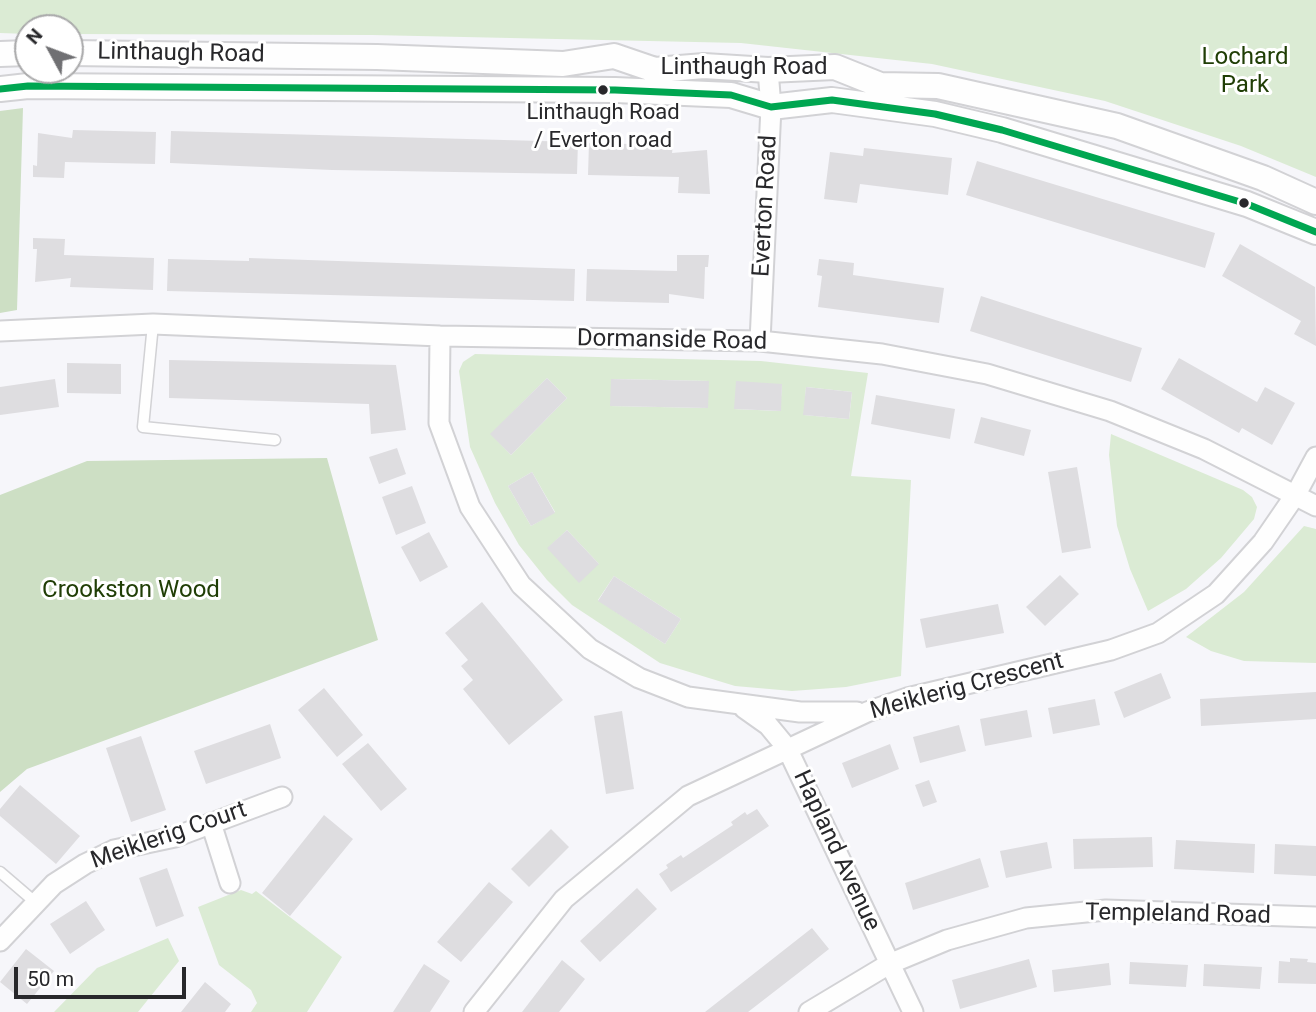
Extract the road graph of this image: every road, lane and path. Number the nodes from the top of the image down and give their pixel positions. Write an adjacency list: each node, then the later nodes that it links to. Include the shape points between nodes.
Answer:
1 (84, 53): 2 (street, Linthaugh Road, via 564,64 614,55 655,70 704,66)
2 (768, 71): 4 (street, Everton Road); 5 (street, Linthaugh Road, via 835,66 880,85 938,86 1117,126 1263,178)
3 (0, 89): 4 (street, Linthaugh Road, via 615,90 731,95)
4 (771, 107): 6 (street, Linthaugh Road, via 832,100 935,114 1247,204); 10 (street, Everton Road)
5 (1316, 202)
6 (1316, 232)
7 (153, 324): 8 (street, Dormanside Road); 9 (street, Dormanside Road); 11 (lane, via 143,427)
8 (0, 331)
9 (440, 336): 10 (street, Dormanside Road); 15 (street, via 439,423 470,507 521,586 590,649 639,678 688,696)
10 (760, 341): 13 (street, Dormanside Road, via 882,354 987,374 1110,411 1204,449)
11 (275, 440)
12 (1316, 457): 13 (street, Meiklerig Crescent)
13 (1296, 494): 14 (street, Dormanside Road); 16 (street, Meiklerig Crescent, via 1263,542 1216,594 1158,633 1111,650 907,698)
14 (1316, 506)
15 (740, 706): 16 (street); 17 (street, Hapland Avenue, via 768,725)
16 (867, 712): 17 (street, Meiklerig Crescent)
17 (787, 748): 25 (street, Hapland Avenue); 26 (street, Meiklerig Crescent, via 688,796 564,899)
18 (282, 797): 19 (street, Meiklerig Court)
19 (211, 823): 21 (street); 22 (street, Meiklerig Court, via 176,837 114,850 63,878)
20 (0, 872): 22 (lane)
21 (230, 883)
22 (35, 902): 24 (street, Meiklerig Court)
23 (1316, 917): 25 (street, Templeland Road, via 1106,910 1026,918 947,940)
24 (0, 941)
25 (889, 964): 27 (street, Templeland Road); 28 (street, Hapland Avenue)
26 (474, 1012)
27 (809, 1012)
28 (913, 1012)

